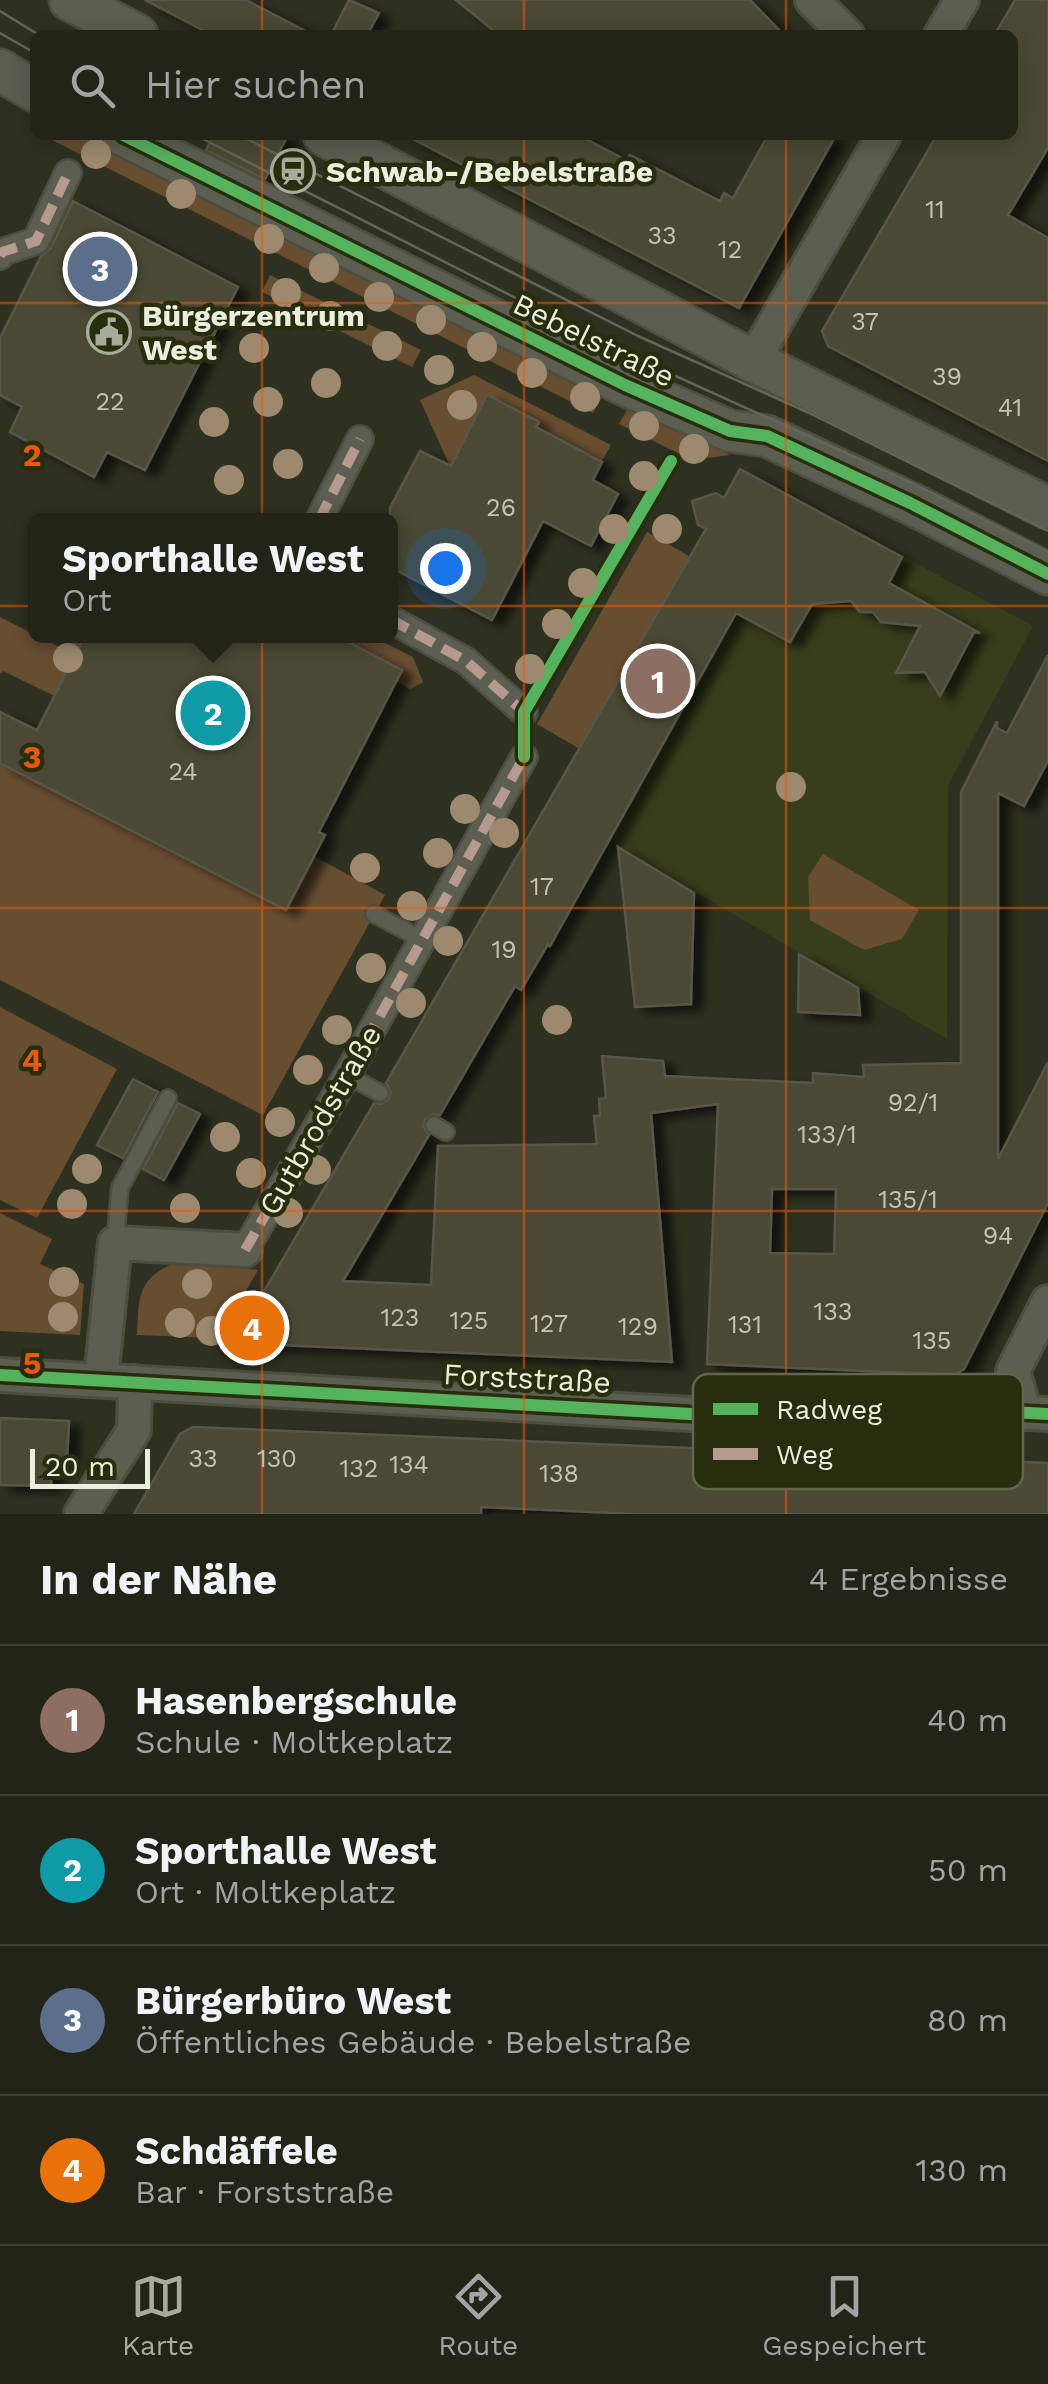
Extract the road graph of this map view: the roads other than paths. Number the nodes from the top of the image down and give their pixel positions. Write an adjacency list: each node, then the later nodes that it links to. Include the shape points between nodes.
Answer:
1 (70, 0): 4 (street)
2 (812, 0): 5 (street)
3 (962, 0): 6 (street)
4 (127, 30)
5 (842, 30)
6 (945, 30)
7 (0, 70): 8 (street)
8 (30, 87)
9 (133, 140): 18 (street, Bebelstraße, via 625,385 730,431 767,436)
10 (333, 140): 14 (street, Bebelstraße)
11 (881, 140): 14 (street)
12 (68, 173): 13 (street, via 36,241)
13 (0, 256)
14 (752, 361): 16 (street, Bebelstraße)
15 (360, 439): 17 (street)
16 (1048, 508)
17 (323, 513)
18 (1048, 574)
19 (398, 623): 20 (street, via 466,661)
20 (524, 712)
21 (524, 757): 23 (street, Gutbrodstraße)
22 (374, 914): 23 (lane)
23 (423, 940): 24 (street, Gutbrodstraße)
24 (347, 1075): 25 (lane); 28 (street, Gutbrodstraße)
25 (380, 1093)
26 (168, 1098): 27 (lane, via 120,1188)
27 (115, 1244): 28 (street, Gutbrodstraße); 32 (street)
28 (245, 1250)
29 (1048, 1302): 30 (street)
30 (1015, 1374)
31 (0, 1375): 32 (street, Forststraße)
32 (100, 1380): 33 (street, Forststraße)
33 (135, 1382): 35 (street, Forststraße); 37 (street, via 134,1430)
34 (1023, 1389): 36 (street)
35 (693, 1414)
36 (1037, 1414)
37 (90, 1508)

